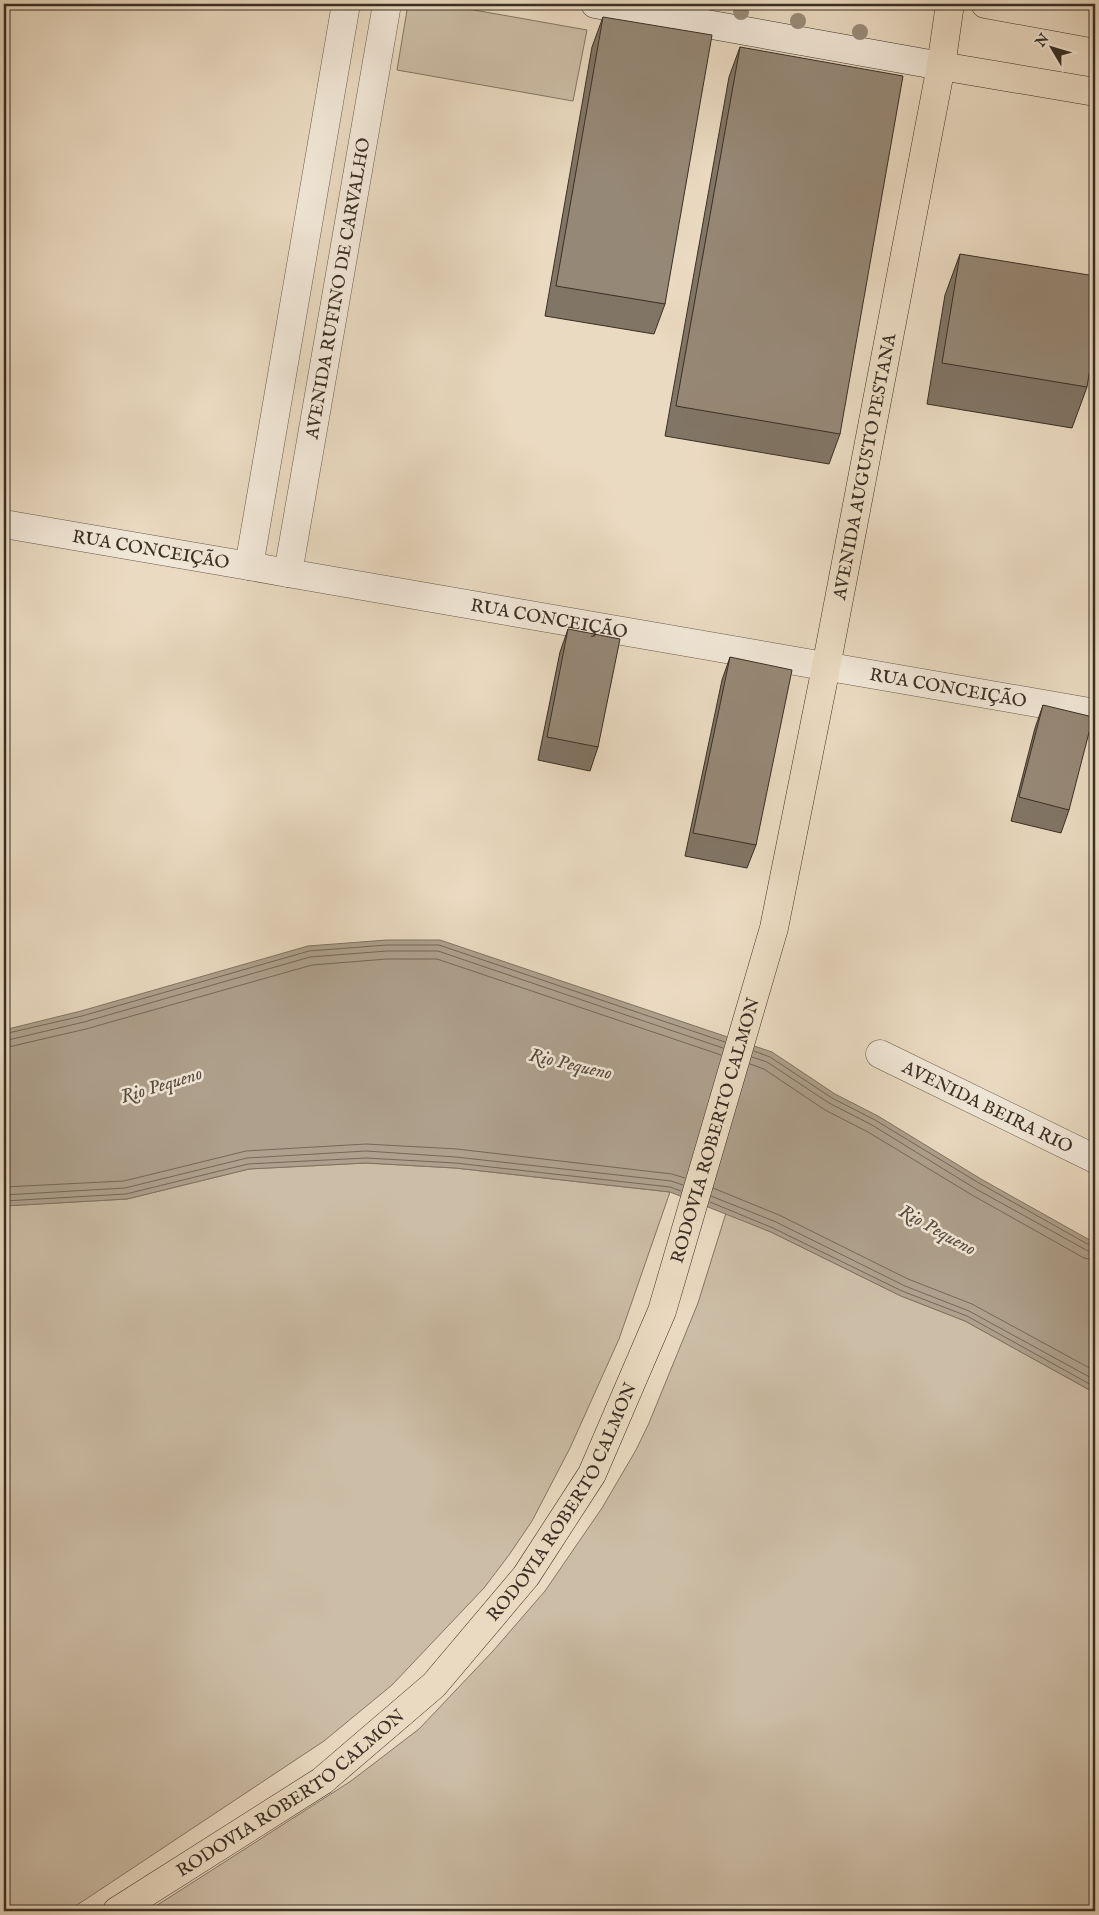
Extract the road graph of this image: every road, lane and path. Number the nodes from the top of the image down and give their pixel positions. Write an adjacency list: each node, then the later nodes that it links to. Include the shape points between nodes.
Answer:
1 (346, 4): 10 (street)
2 (387, 4): 11 (street, AVENIDA RUFINO DE CARVALHO)
3 (595, 4): 7 (street)
4 (950, 4): 7 (main road, AVENIDA AUGUSTO PESTANA)
5 (985, 4): 6 (main road)
6 (1095, 24)
7 (941, 66): 8 (main road); 12 (main road, AVENIDA AUGUSTO PESTANA)
8 (1095, 92)
9 (4, 524): 10 (street, RUA CONCEIÇÃO)
10 (249, 566): 11 (street, RUA CONCEIÇÃO)
11 (288, 573): 12 (street, RUA CONCEIÇÃO)
12 (826, 667): 13 (street, RUA CONCEIÇÃO); 14 (main road, AVENIDA AUGUSTO PESTANA)
13 (1095, 713)
14 (774, 928): 17 (main road, RODOVIA ROBERTO CALMON, via 662,1311 592,1474 526,1576 434,1685 322,1781)
15 (880, 1054): 16 (street, AVENIDA BEIRA RIO)
16 (1095, 1158)
17 (116, 1911)

